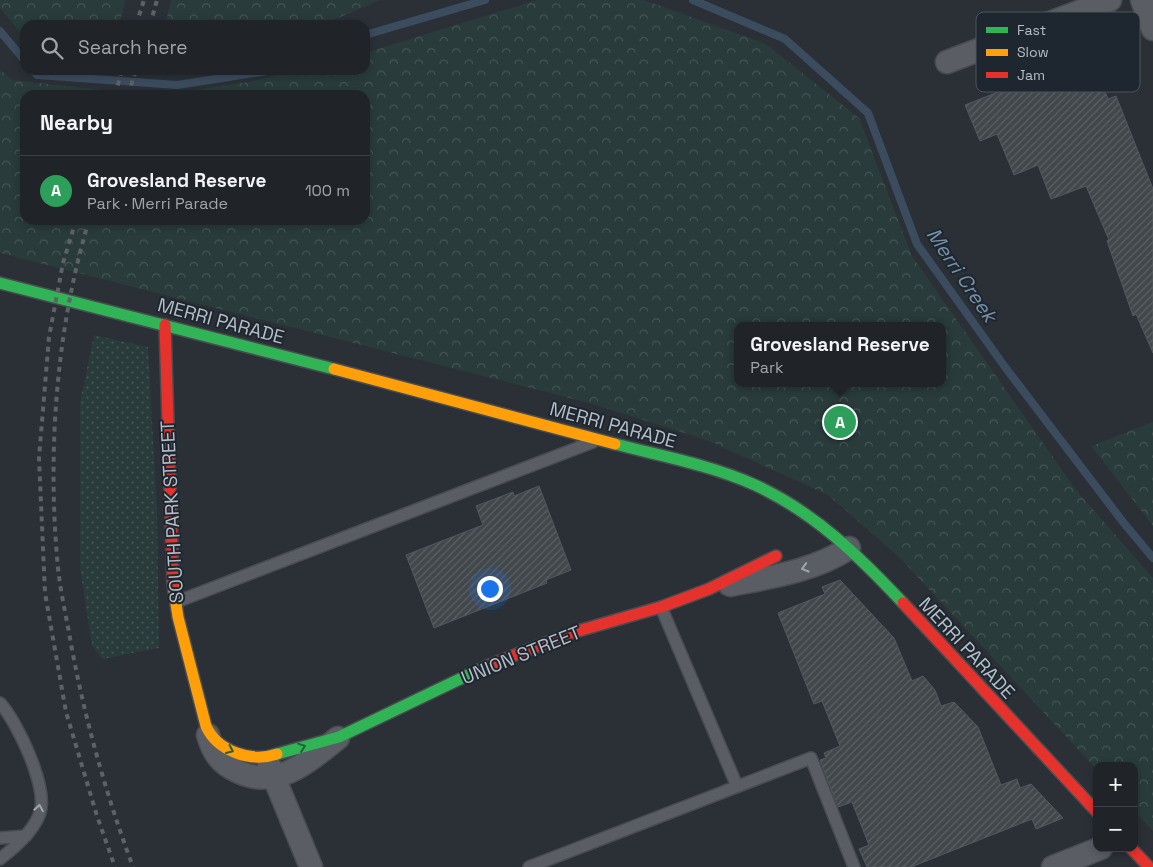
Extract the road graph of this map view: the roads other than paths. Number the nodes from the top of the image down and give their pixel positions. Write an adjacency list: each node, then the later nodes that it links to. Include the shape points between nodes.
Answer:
1 (1110, 0): 3 (street)
2 (1142, 0): 4 (street)
3 (1079, 12)
4 (1153, 29)
5 (976, 51): 6 (street)
6 (948, 62)
7 (0, 283): 8 (main road, MERRI PARADE)
8 (165, 325): 9 (main road, MERRI PARADE); 13 (main road, SOUTH PARK STREET)
9 (600, 440): 10 (main road, MERRI PARADE, via 710,469 753,484 800,509); 13 (lane)
10 (849, 548): 12 (street, UNION STREET, one-way to 12, via 826,562 765,579); 20 (main road, MERRI PARADE)
11 (776, 556): 12 (main road, UNION STREET)
12 (709, 589): 14 (main road, UNION STREET)
13 (175, 603): 16 (main road, SOUTH PARK STREET)
14 (661, 607): 17 (main road, UNION STREET, via 539,644 462,677); 19 (lane)
15 (0, 703): 21 (lane, one-way to 15, via 40,813 40,796 25,742)
16 (206, 726): 18 (street, SOUTH PARK STREET, via 213,751 227,766 255,778)
17 (339, 737): 18 (street, UNION STREET, via 298,768)
18 (270, 767): 27 (street)
19 (737, 786): 28 (lane); 29 (lane, via 810,758)
20 (1093, 808)
21 (26, 836): 22 (lane); 25 (lane)
22 (0, 838)
23 (1093, 851): 26 (street)
24 (1135, 852): 30 (main road)
25 (0, 859)
26 (1063, 863)
27 (311, 867)
28 (529, 867)
29 (854, 867)
30 (1149, 867)

